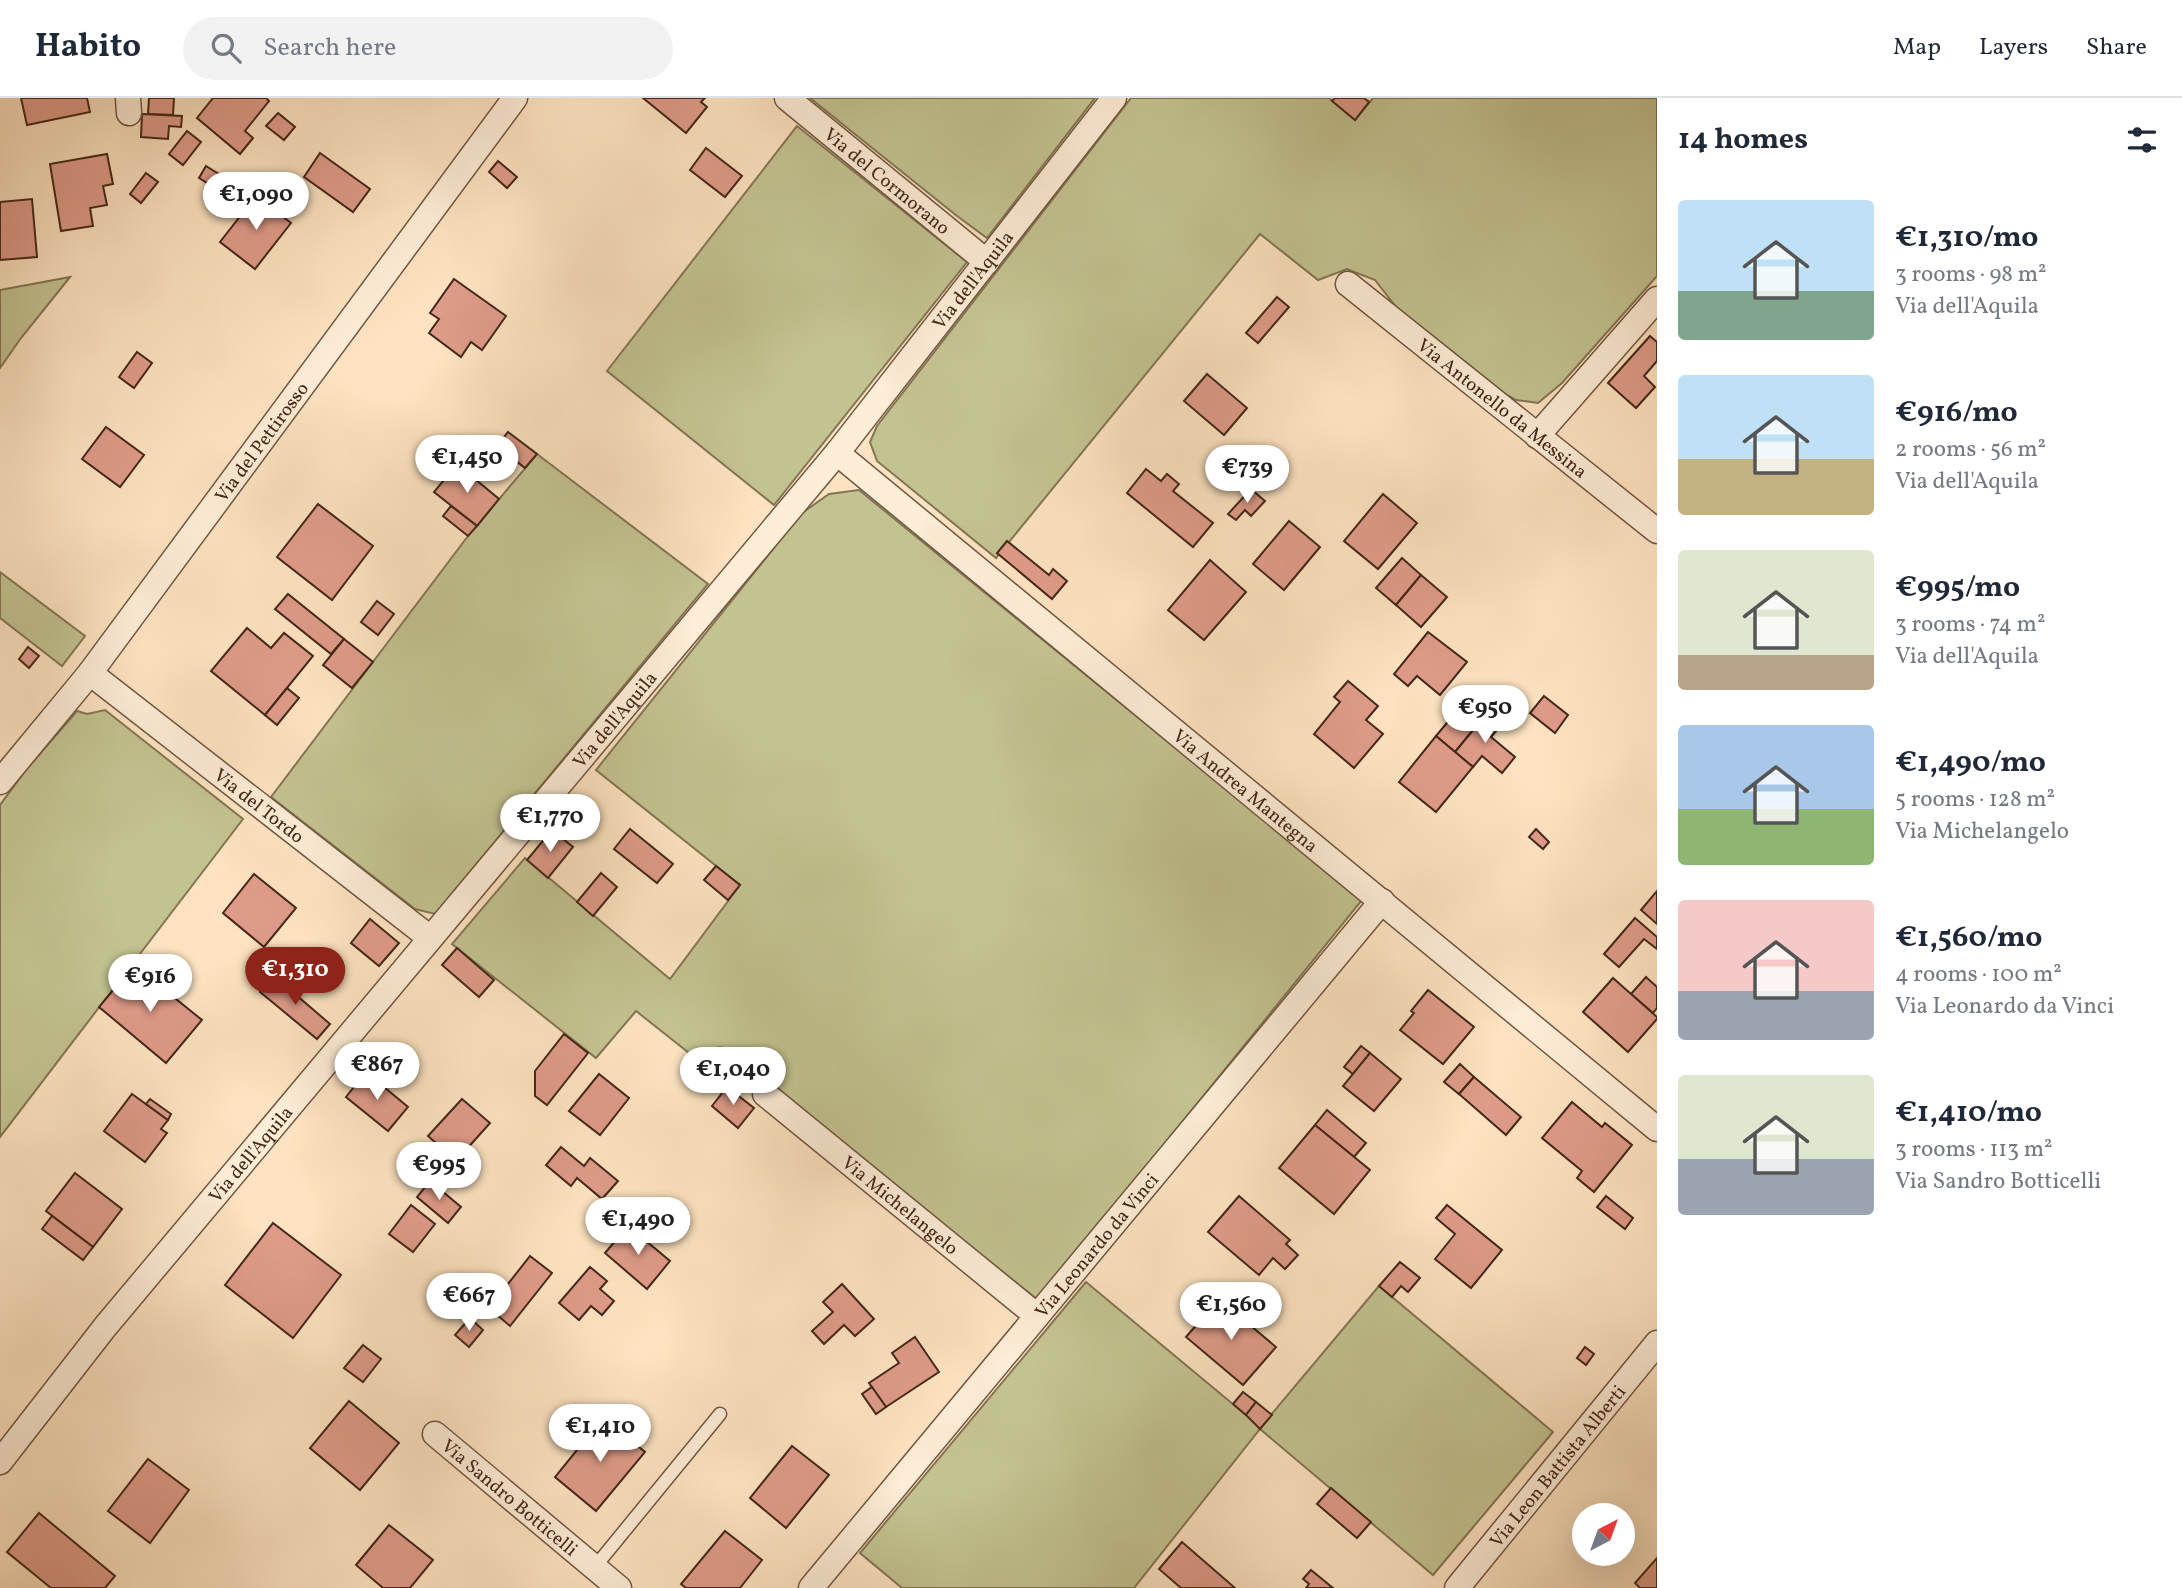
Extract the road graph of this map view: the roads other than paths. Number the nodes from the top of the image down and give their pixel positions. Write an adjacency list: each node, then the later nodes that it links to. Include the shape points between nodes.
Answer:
1 (515, 98): 10 (street, Via del Pettirosso)
2 (788, 98): 4 (street, Via del Cormorano)
3 (1114, 98): 4 (street, Via dell'Aquila)
4 (987, 262): 8 (street, Via dell'Aquila)
5 (1348, 284): 7 (street, Via Antonello da Messina)
6 (1657, 299): 7 (street)
7 (1536, 436): 9 (street, Via Antonello da Messina)
8 (837, 453): 12 (street, Via Andrea Mantegna); 13 (street, Via dell'Aquila)
9 (1657, 531)
10 (89, 673): 11 (street, Via del Pettirosso); 13 (street, Via del Tordo)
11 (0, 782)
12 (1382, 901): 15 (street, Via Andrea Mantegna); 16 (street, Via Leonardo da Vinci)
13 (430, 938): 20 (street, Via dell'Aquila, via 105,1327)
14 (765, 1094): 16 (street, Via Michelangelo)
15 (1657, 1129)
16 (1037, 1316): 23 (street, Via Leonardo da Vinci)
17 (1657, 1343): 24 (street, Via Leon Battista Alberti)
18 (720, 1414): 21 (lane)
19 (435, 1434): 21 (street, Via Sandro Botticelli)
20 (0, 1462)
21 (594, 1567): 22 (street, Via Sandro Botticelli)
22 (619, 1588)
23 (811, 1588)
24 (1457, 1588)

